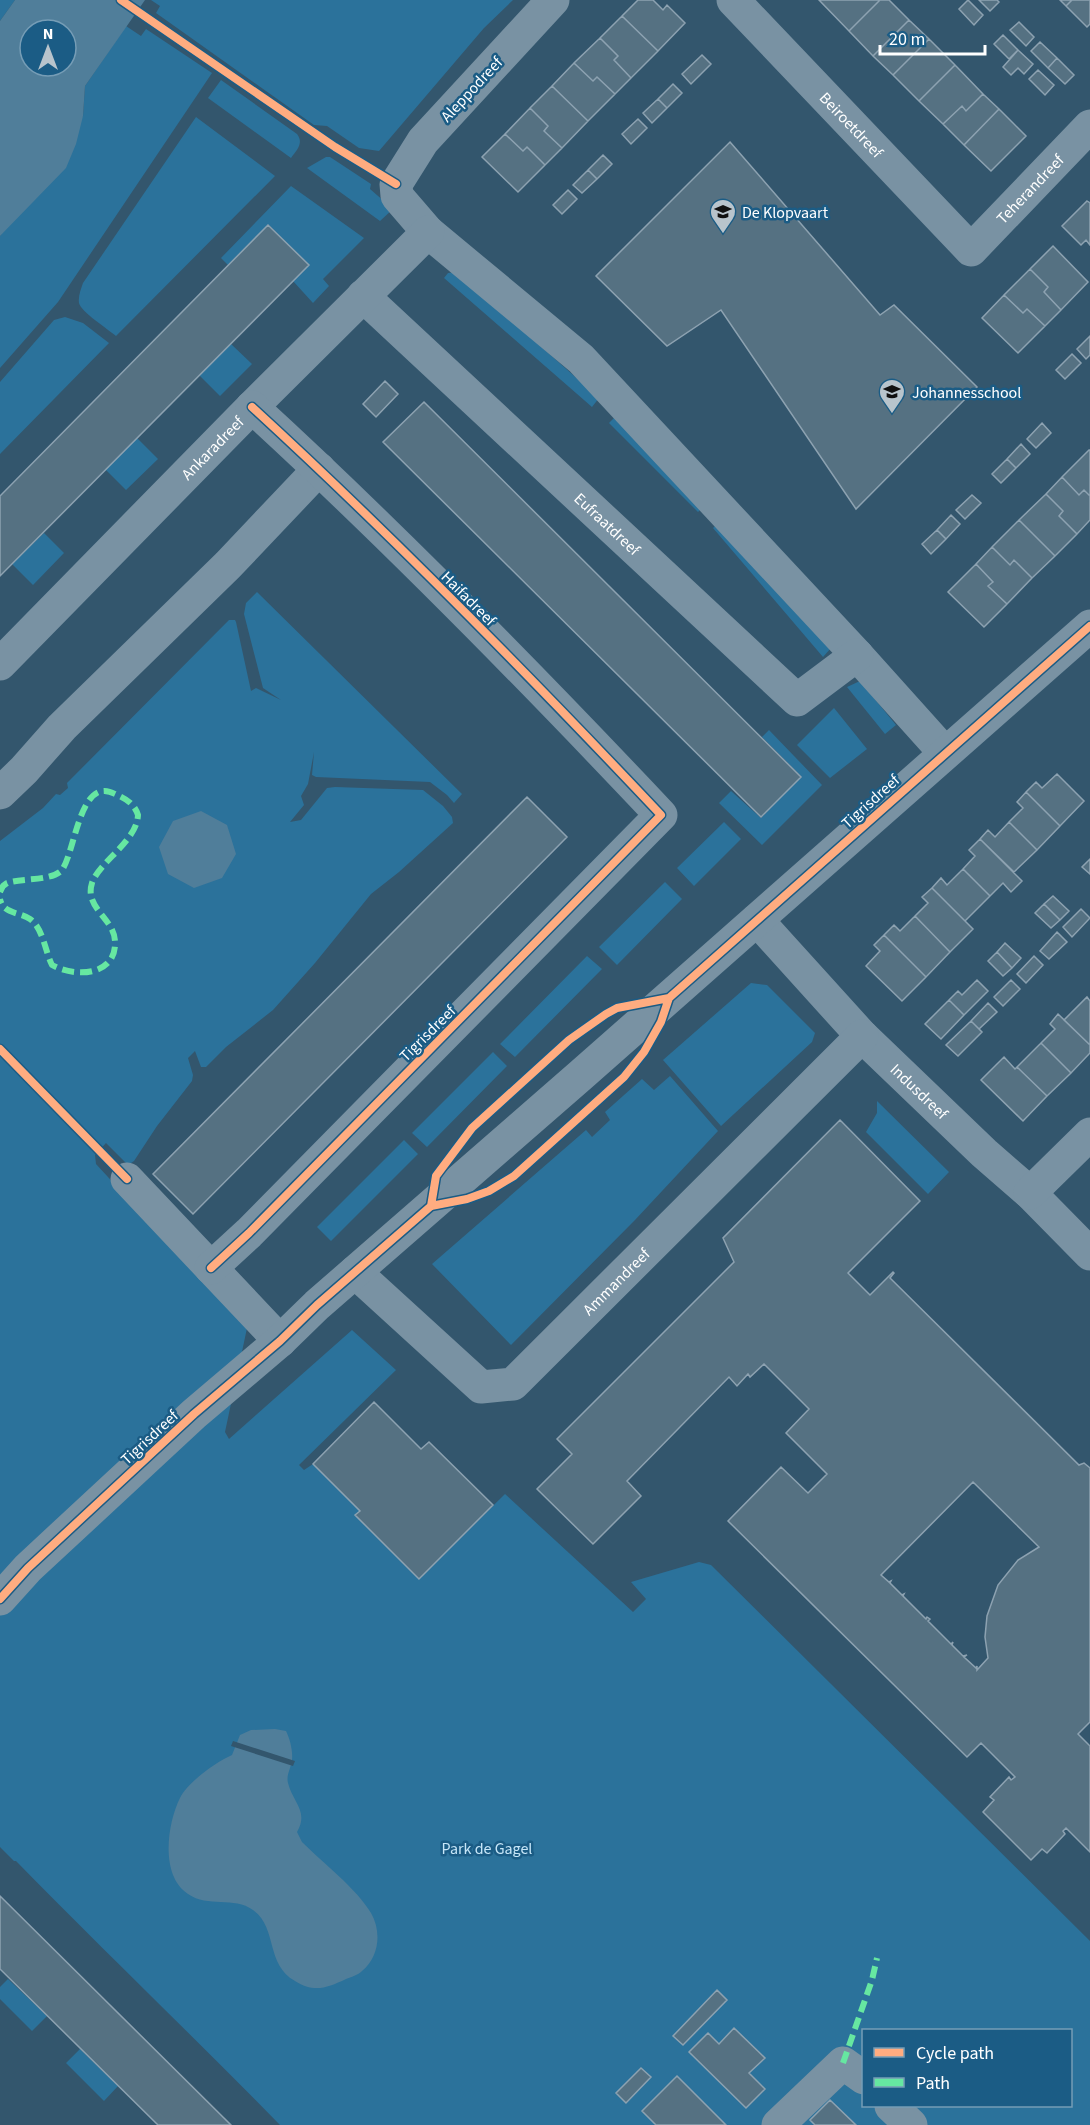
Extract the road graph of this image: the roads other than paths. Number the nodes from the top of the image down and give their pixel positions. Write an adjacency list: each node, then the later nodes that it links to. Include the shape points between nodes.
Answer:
1 (553, 0): 4 (street, Aleppodreef, via 423,141 396,184 397,196)
2 (733, 0): 5 (street, Beiroetdreef)
3 (1090, 126): 5 (street, Teherandreef)
4 (428, 232): 6 (street, Ankaradreef); 10 (street, via 581,359)
5 (971, 250)
6 (363, 296): 7 (street, Ankaradreef); 10 (street, Eufraatdreef, via 797,699)
7 (252, 407): 8 (street, Haifadreef); 11 (street, Ankaradreef)
8 (319, 469): 13 (street); 14 (street, Haifadreef)
9 (1090, 626): 12 (street, Tigrisdreef)
10 (857, 655): 12 (street)
11 (0, 664)
12 (945, 753): 15 (street, Tigrisdreef)
13 (0, 794)
14 (661, 815): 21 (street, Tigrisdreef)
15 (757, 920): 16 (street, Indusdreef); 22 (street, Tigrisdreef)
16 (862, 1036): 19 (street, Indusdreef); 22 (street, Ammandreef, via 513,1384 481,1387)
17 (1090, 1134): 19 (street)
18 (127, 1179): 21 (street)
19 (1030, 1193): 20 (street, Indusdreef)
20 (1090, 1254)
21 (211, 1268): 23 (street)
22 (355, 1272): 23 (street, Tigrisdreef)
23 (280, 1341): 24 (street, Tigrisdreef, via 194,1414 28,1568)
24 (0, 1599)
25 (862, 2077): 27 (street, via 843,2063)
26 (892, 2107): 28 (street)
27 (778, 2125)
28 (911, 2125)

